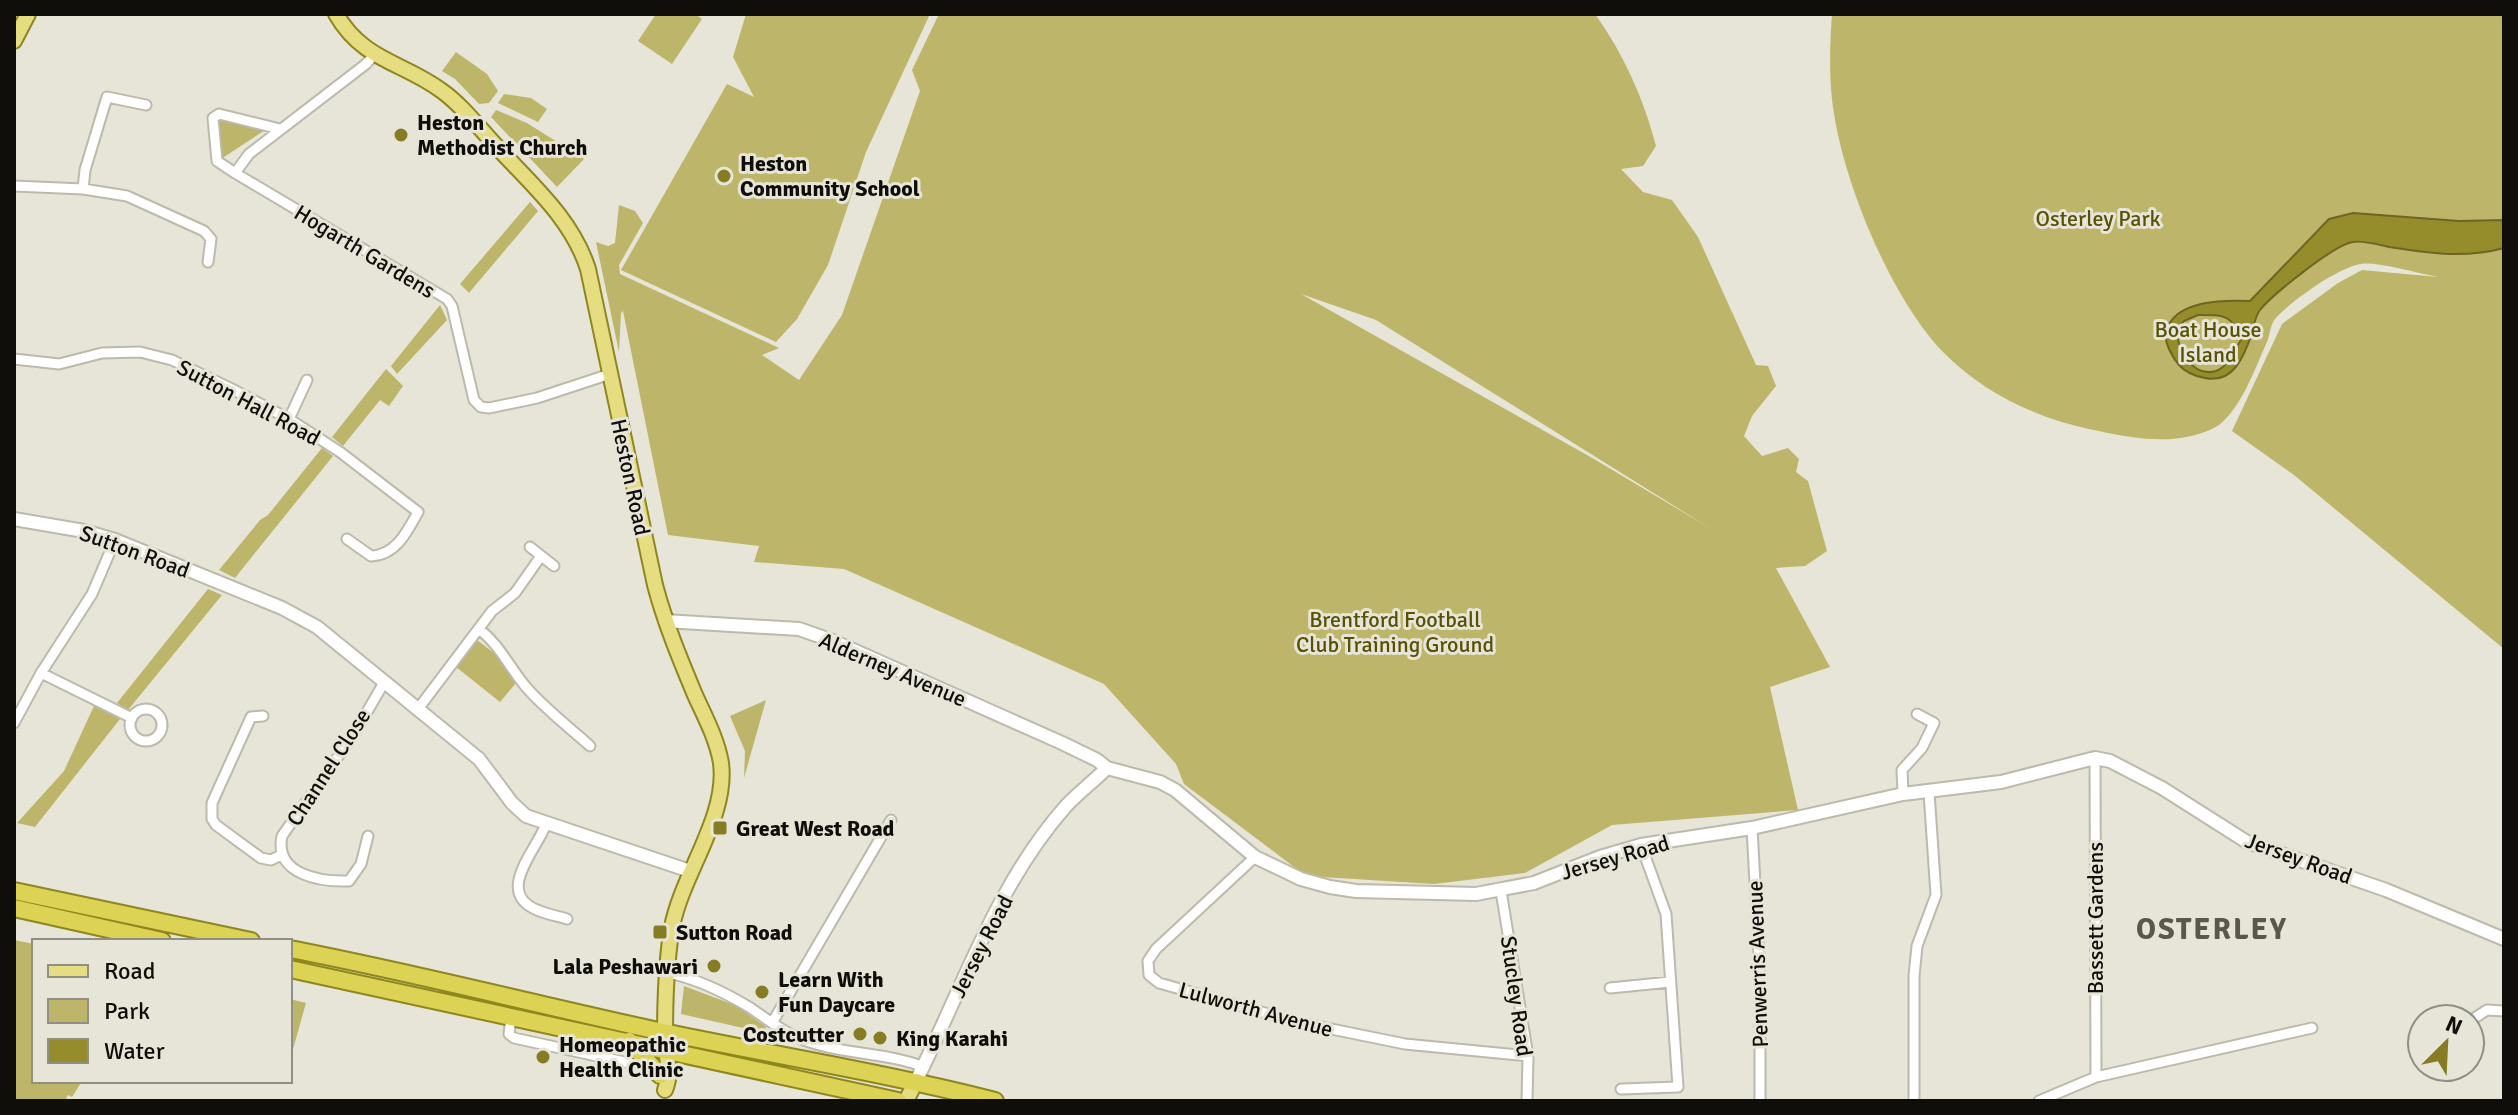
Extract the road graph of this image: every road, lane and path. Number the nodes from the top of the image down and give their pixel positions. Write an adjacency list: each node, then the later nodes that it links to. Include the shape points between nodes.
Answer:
1 (28, 14): 3 (main road)
2 (336, 14): 4 (main road, Heston Road)
3 (14, 41)
4 (374, 55): 6 (street); 12 (main road, Heston Road, via 447,95 568,226 588,269)
5 (146, 105): 9 (street, via 107,97)
6 (280, 129): 7 (street); 7 (street, Hogarth Gardens, via 219,114 213,118 217,161)
7 (235, 173): 12 (street, Hogarth Gardens, via 447,299 474,400 481,407 537,398)
8 (14, 186): 9 (street)
9 (83, 189): 10 (street, via 127,196 204,231 211,239)
10 (208, 262)
11 (14, 359): 14 (street, Sutton Hall Road, via 59,364 102,353 140,352 187,367)
12 (610, 374): 21 (main road, Heston Road)
13 (307, 380): 14 (street)
14 (289, 419): 16 (street, Sutton Hall Road, via 418,512 387,554 371,556)
15 (14, 519): 17 (street, Sutton Road)
16 (347, 539)
17 (115, 540): 23 (street, via 92,594); 24 (street, Sutton Road, via 295,614)
18 (530, 547): 19 (street)
19 (541, 556): 20 (street); 22 (street, via 515,593)
20 (554, 566)
21 (665, 621): 32 (street, Alderney Avenue, via 799,629 1062,743); 42 (main road, Heston Road, via 712,733 721,770 716,809)
22 (479, 629): 25 (street); 30 (street, via 505,653 534,696)
23 (41, 673): 28 (street); 29 (street)
24 (385, 681): 25 (street, Sutton Road); 40 (street, Channel Close, via 282,836)
25 (418, 709): 36 (street, Sutton Road, via 479,759 522,813)
26 (1917, 714): 34 (street, via 1937,718 1922,748 1902,770)
27 (263, 716): 40 (street, Channel Close, via 251,717 212,803 212,819 261,858)
28 (132, 718)
29 (14, 723)
30 (590, 746)
31 (2095, 758): 33 (street, Jersey Road, via 2020,778); 49 (street, Jersey Road, via 2162,788 2247,842 2386,890); 63 (street, Bassett Gardens)
32 (1107, 768): 41 (street, Jersey Road, via 1175,790); 62 (street, Jersey Road, via 1067,805 1028,859 962,977)
33 (1929, 792): 34 (street, Jersey Road); 71 (street, via 1936,895 1917,946)
34 (1903, 794): 37 (street, Jersey Road)
35 (891, 820): 56 (street)
36 (546, 824): 42 (street, Sutton Road); 46 (street, via 517,884 535,910)
37 (1752, 828): 39 (street, Jersey Road); 70 (street, Penwerris Avenue)
38 (368, 836): 40 (street, Channel Close, via 361,864 349,881 300,873)
39 (1641, 845): 44 (street, Jersey Road); 53 (street, via 1666,914)
40 (281, 855)
41 (1255, 857): 44 (street, Jersey Road, via 1301,879 1343,889 1447,895); 61 (street, Lulworth Avenue, via 1156,949 1148,961 1149,975 1159,983 1297,1022 1405,1044)
42 (690, 871): 52 (main road, Heston Road, via 672,928)
43 (14, 891): 48 (highway)
44 (1501, 891): 61 (street, Stucley Road)
45 (14, 908): 47 (highway)
46 (567, 919)
47 (153, 939)
48 (242, 939)
49 (2504, 939)
50 (292, 949): 58 (highway, via 420,975)
51 (292, 969): 55 (highway)
52 (669, 973): 56 (street, via 723,993); 58 (main road, Heston Road)
53 (1670, 982): 54 (street); 65 (street, via 1678,1087)
54 (1610, 988)
55 (510, 1023): 59 (highway); 64 (street, via 514,1038)
56 (772, 1023): 60 (street)
57 (2312, 1028): 63 (street)
58 (665, 1040): 59 (highway); 60 (highway); 64 (main road, Heston Road); 66 (highway)
59 (629, 1041): 64 (highway)
60 (816, 1056): 62 (highway); 67 (highway, via 847,1077 899,1091)
61 (1528, 1056): 69 (street, Stucley Road)
62 (920, 1074): 67 (main road, Jersey Road); 68 (highway)
63 (2096, 1077): 72 (street)
64 (662, 1084)
65 (1621, 1089)
66 (875, 1098): 67 (highway)
67 (904, 1100)
68 (995, 1101)
69 (1527, 1101)
70 (1760, 1101)
71 (1914, 1101)
72 (2039, 1101)

